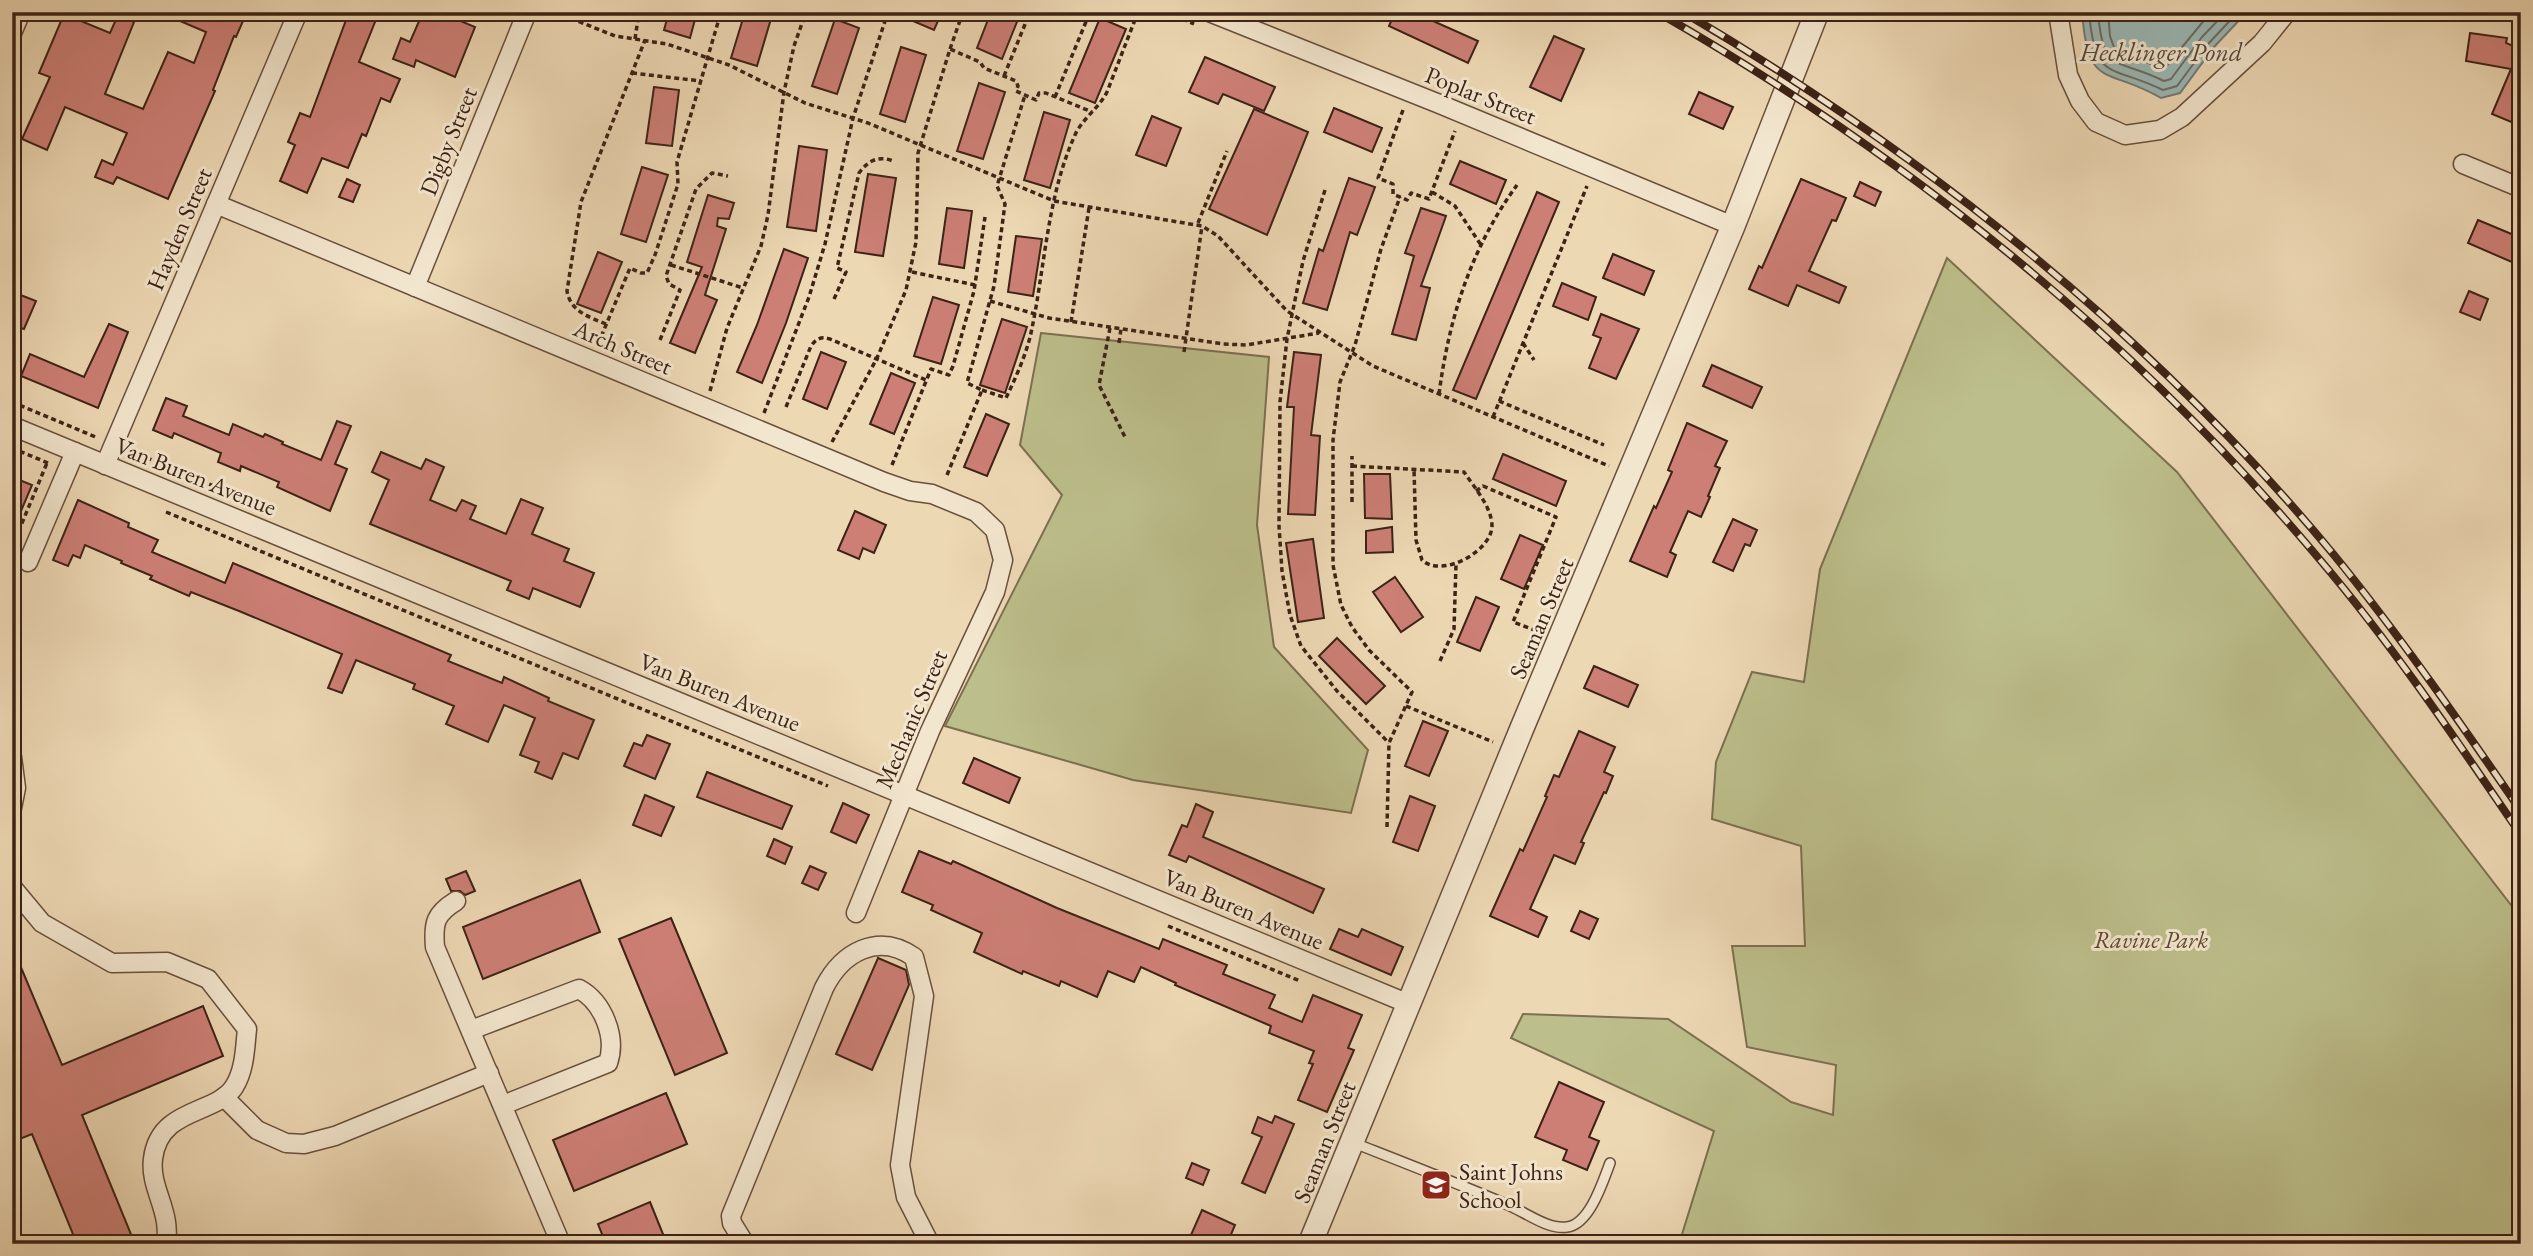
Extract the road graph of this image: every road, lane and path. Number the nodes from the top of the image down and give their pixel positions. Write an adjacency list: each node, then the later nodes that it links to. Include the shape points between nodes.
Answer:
1 (21, 12): 18 (street)
2 (299, 12): 46 (street, Hayden Street)
3 (527, 12): 55 (street, Digby Street)
4 (555, 12): 19 (path, via 615,36)
5 (639, 12): 19 (path)
6 (721, 12): 22 (path)
7 (806, 12): 26 (path)
8 (888, 12): 31 (path)
9 (962, 12): 21 (path)
10 (1030, 12): 24 (path)
11 (1090, 12): 28 (path)
12 (1138, 12): 30 (path, via 1110,86)
13 (1209, 12): 17 (street, Poplar Street)
14 (1817, 12): 50 (street, Seaman Street)
15 (2058, 12): 16 (street, via 2068,75 2080,101 2096,122 2125,135 2160,130 2182,117 2262,43)
16 (2287, 12)
17 (1228, 16): 50 (street, Poplar Street)
18 (12, 33)
19 (635, 39): 20 (path)
20 (645, 40): 22 (path); 23 (path)
21 (950, 49): 24 (path); 33 (path)
22 (707, 57): 25 (path); 26 (path)
23 (632, 73): 25 (path); 62 (path, via 581,202 567,291 575,309)
24 (1004, 76): 27 (path, via 1017,81 1016,91)
25 (701, 81): 62 (path, via 677,162 678,184 655,255 647,273 630,268)
26 (784, 92): 31 (path); 56 (path, via 768,215 757,258)
27 (1025, 95): 28 (path, via 1036,100 1042,92); 38 (path)
28 (1055, 97): 30 (path)
29 (1403, 110): 44 (path, via 1378,178 1393,184 1393,194)
30 (1092, 112): 45 (path, via 1075,133)
31 (853, 118): 33 (path); 83 (path, via 818,268)
32 (1455, 131): 43 (path)
33 (921, 146): 38 (path); 53 (path)
34 (1227, 150): 49 (path)
35 (893, 161): 57 (path, via 870,161 859,173 837,268 846,272)
36 (2463, 164): 41 (street)
37 (727, 176): 52 (path, via 712,173 696,189)
38 (999, 178): 45 (path); 58 (path, via 997,186 1005,204)
39 (1517, 186): 51 (path)
40 (1587, 186): 70 (path)
41 (2521, 188)
42 (1325, 190): 60 (path, via 1306,249)
43 (1432, 191): 44 (path, via 1429,199 1414,192 1407,200); 51 (path, via 1455,206)
44 (1400, 197): 73 (path)
45 (1054, 201): 47 (path); 59 (path)
46 (216, 204): 55 (street, Arch Street); 92 (street, Hayden Street)
47 (1088, 208): 49 (path); 61 (path)
48 (985, 218): 54 (path)
49 (1200, 225): 60 (path, via 1218,236); 66 (path)
50 (1733, 226): 121 (street, Seaman Street)
51 (1481, 245): 78 (path, via 1453,317)
52 (671, 265): 56 (path); 68 (path, via 667,281 680,290)
53 (911, 271): 54 (path); 74 (path)
54 (975, 285): 76 (path, via 949,375 931,369)
55 (415, 287): 102 (street, Arch Street, via 884,482 964,506 986,520)
56 (743, 288): 79 (path)
57 (834, 299)
58 (990, 301): 59 (path); 77 (path, via 967,383)
59 (1034, 314): 61 (path); 77 (path, via 1006,398)
60 (1293, 316): 65 (path); 67 (path)
61 (1072, 322): 63 (path)
62 (606, 324): 71 (path)
63 (1110, 328): 64 (path); 85 (path, via 1099,385)
64 (1121, 329): 66 (path); 69 (path)
65 (1320, 333): 67 (path); 73 (path)
66 (1186, 339): 67 (path, via 1235,345); 72 (path)
67 (1287, 339): 110 (path, via 1280,402 1279,526 1290,615 1307,655)
68 (660, 340)
69 (1119, 343)
70 (1523, 343): 75 (path); 80 (path)
71 (595, 352)
72 (1184, 352)
73 (1352, 352): 78 (path); 108 (path, via 1340,382 1334,424 1335,579 1346,617 1360,639 1412,692)
74 (877, 358): 76 (path); 81 (path, via 826,337 817,339); 87 (path)
75 (1534, 360)
76 (927, 380): 97 (path)
77 (982, 390): 98 (path)
78 (1439, 394): 82 (path)
79 (708, 398)
80 (1499, 401): 82 (path); 86 (path)
81 (786, 407)
82 (1493, 417): 94 (path)
83 (762, 418)
84 (12, 426): 89 (street, Van Buren Avenue)
85 (1126, 439)
86 (1604, 445)
87 (830, 447)
88 (12, 448): 91 (path)
89 (75, 452): 92 (street, Van Buren Avenue); 104 (street)
90 (1352, 456): 93 (path)
91 (47, 463): 95 (path); 103 (path)
92 (105, 465): 113 (street, Van Buren Avenue)
93 (1352, 466): 96 (path); 100 (path)
94 (1609, 466)
95 (56, 467)
96 (1414, 469): 99 (path, via 1464,472); 105 (path, via 1416,540 1422,561 1432,567)
97 (888, 473)
98 (947, 475)
99 (1476, 491): 105 (path, via 1489,513 1492,532 1486,544); 106 (path, via 1483,486 1556,517 1513,622)
100 (1352, 502)
101 (155, 507): 112 (path)
102 (1000, 544): 113 (street, Mechanic Street, via 1003,560 995,592 930,730)
103 (12, 547)
104 (28, 562)
105 (1456, 564): 107 (path, via 1454,629)
106 (1540, 632)
107 (1440, 661)
108 (1406, 706): 109 (path); 110 (path)
109 (1495, 742)
110 (1389, 743): 115 (path)
111 (12, 757): 114 (street, via 16,788)
112 (835, 788)
113 (906, 795): 118 (street, Mechanic Street); 121 (street, Van Buren Avenue)
114 (12, 808)
115 (1387, 827)
116 (12, 887): 124 (street, via 42,923 112,963 167,962 208,979 247,1029 241,1067 234,1087)
117 (456, 901): 122 (street, via 441,910 433,929 435,947)
118 (856, 913)
119 (1167, 926): 120 (path)
120 (1303, 982)
121 (1409, 1004): 126 (street, Seaman Street)
122 (471, 1030): 123 (street); 125 (street, via 579,989 590,995 605,1015 612,1052 608,1063)
123 (489, 1073): 124 (street, via 335,1136 304,1144 286,1143 257,1130); 125 (street)
124 (224, 1097): 128 (street, via 179,1118 161,1135 153,1158)
125 (503, 1105): 129 (street)
126 (1352, 1142): 127 (lane, via 1557,1227 1580,1221 1598,1195); 132 (street, Seaman Street)
127 (1610, 1163)
128 (167, 1244)
129 (561, 1244)
130 (746, 1244): 131 (street, via 731,1216 824,988 830,975 855,951 883,944 914,957 924,996 900,1165 906,1197)
131 (930, 1244)
132 (1310, 1244)

